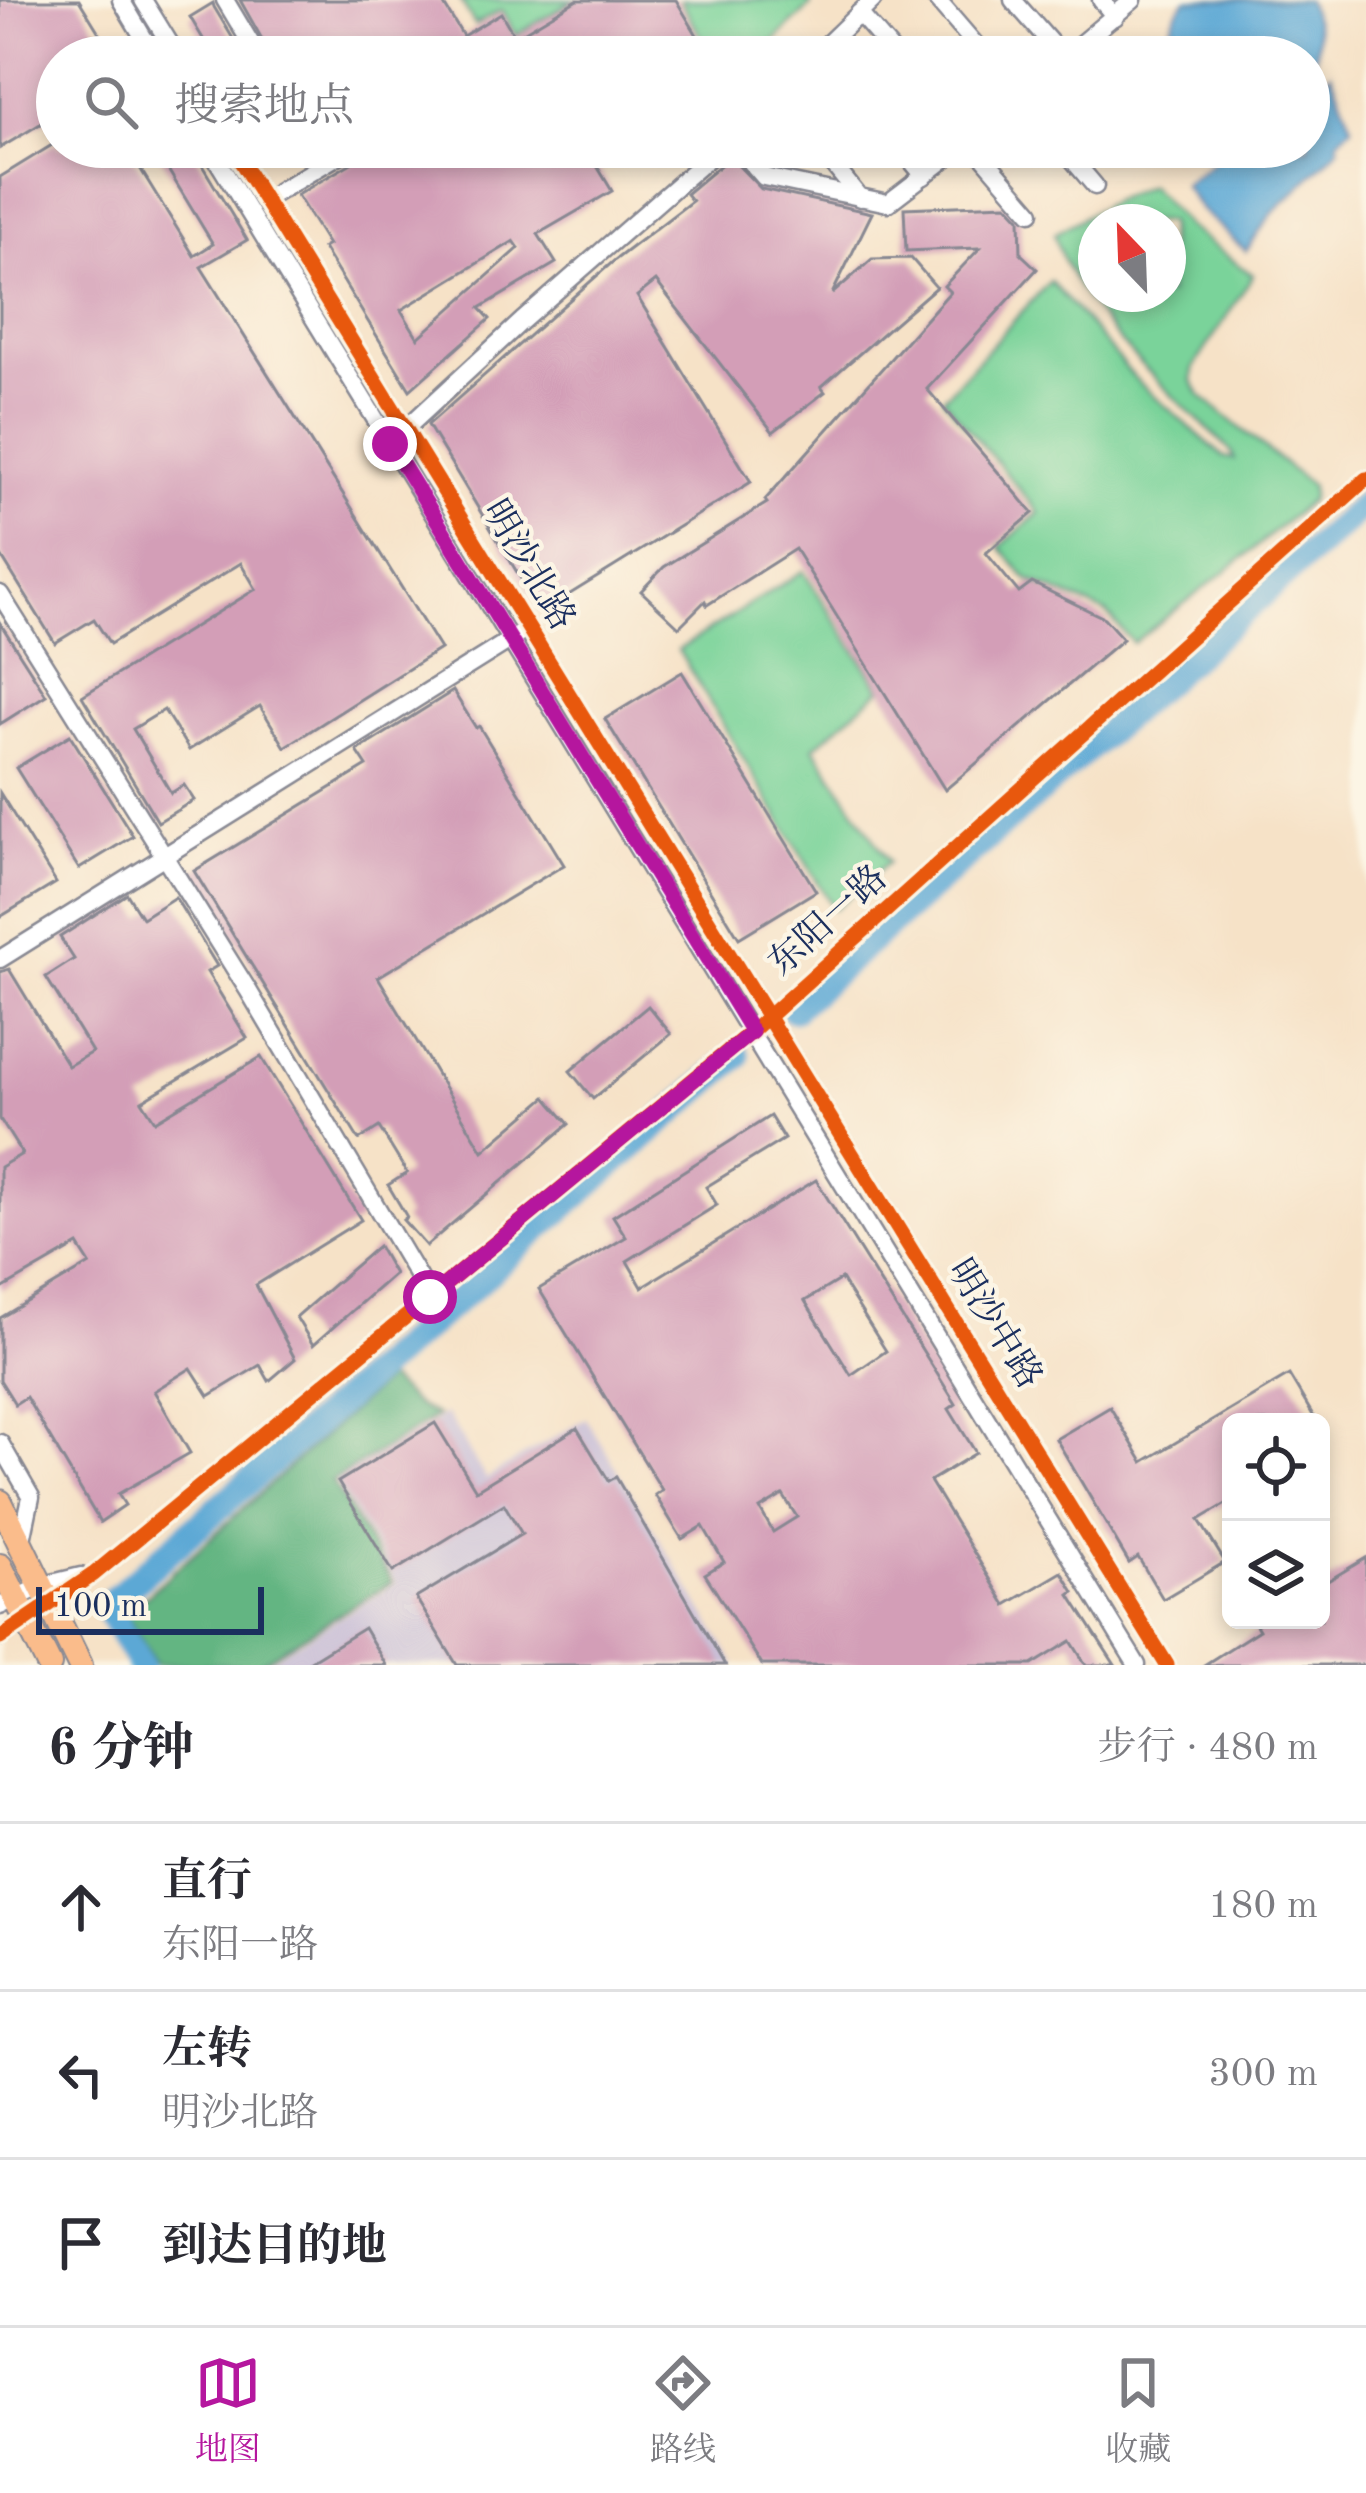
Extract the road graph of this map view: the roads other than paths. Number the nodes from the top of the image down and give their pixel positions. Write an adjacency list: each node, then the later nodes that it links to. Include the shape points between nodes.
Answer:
1 (121, 0): 11 (street)
2 (166, 0): 8 (street)
3 (224, 0): 13 (street)
4 (938, 0): 16 (street)
5 (1013, 0): 17 (street)
6 (1101, 0): 10 (street)
7 (1133, 0): 10 (street)
8 (146, 5): 12 (street)
9 (866, 7): 14 (street); 15 (street)
10 (1115, 16): 18 (street)
11 (142, 36)
12 (165, 36)
13 (246, 36)
14 (838, 36)
15 (884, 36)
16 (968, 36)
17 (1045, 36)
18 (1090, 36)
19 (222, 168): 35 (street, 明沙北路)
20 (245, 168): 32 (street, 明沙北路)
21 (318, 168): 32 (street)
22 (697, 168): 34 (street)
23 (756, 168): 31 (street, via 764,177)
24 (836, 168): 31 (street)
25 (917, 168): 29 (street)
26 (934, 168): 29 (street)
27 (993, 168): 33 (street)
28 (1080, 168): 30 (street)
29 (924, 176): 31 (street, via 888,203)
30 (1095, 186)
31 (860, 199)
32 (265, 200): 34 (street, 明沙北路)
33 (1031, 212)
34 (408, 428): 35 (street); 38 (street, 明沙北路)
35 (390, 444): 39 (street, 明沙北路)
36 (1366, 479): 42 (street, 东阳一路)
37 (0, 594): 40 (street)
38 (530, 628): 39 (street); 42 (street, 明沙北路)
39 (510, 640): 40 (street); 43 (street, 明沙北路)
40 (165, 856): 41 (street); 44 (street)
41 (0, 959)
42 (768, 1017): 43 (street, 东阳一路); 55 (street, 明沙中路)
43 (752, 1032): 44 (street, 东阳一路); 54 (street, 明沙中路)
44 (430, 1297): 49 (street, 东阳一路, via 94,1574)
45 (0, 1443): 47 (street, via 31,1497)
46 (0, 1502): 47 (highway)
47 (22, 1540): 49 (highway)
48 (0, 1567): 50 (highway)
49 (48, 1593): 50 (street); 50 (street); 53 (highway)
50 (14, 1607): 51 (street); 52 (highway)
51 (0, 1638)
52 (49, 1665)
53 (80, 1665)
54 (1137, 1665)
55 (1167, 1665)

